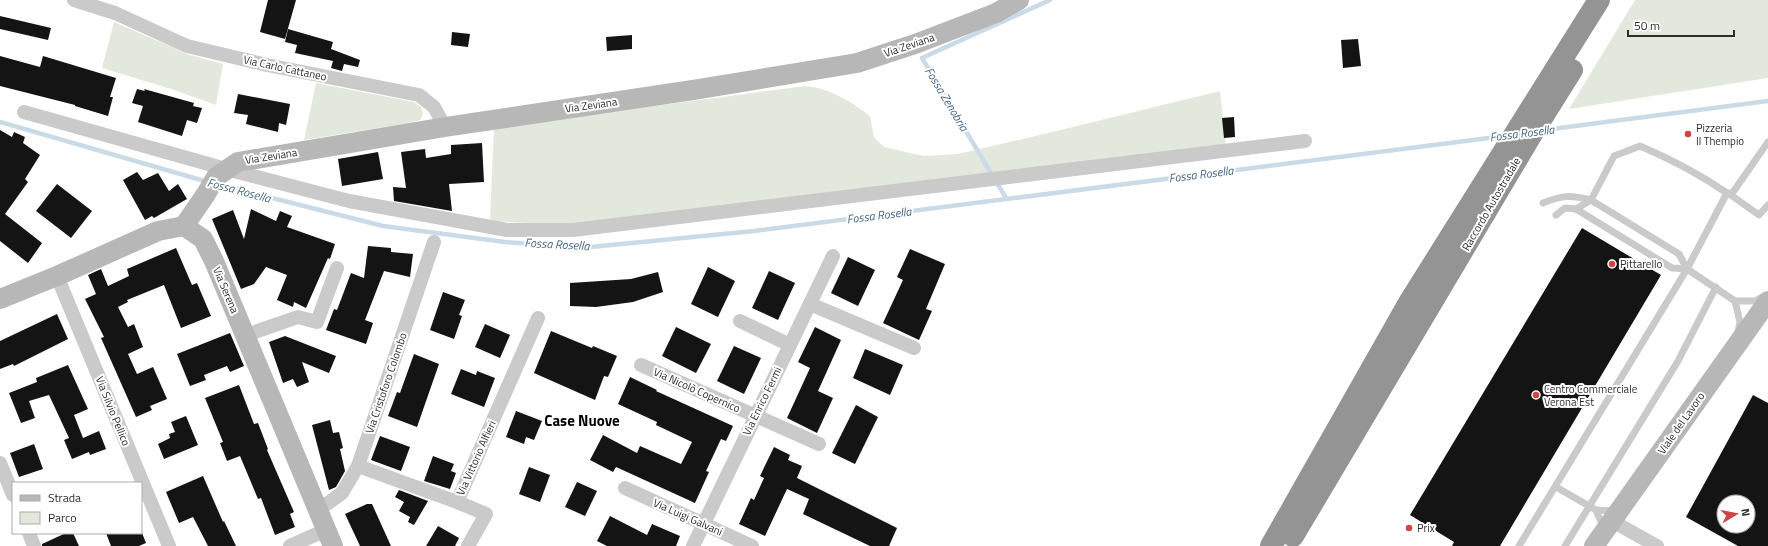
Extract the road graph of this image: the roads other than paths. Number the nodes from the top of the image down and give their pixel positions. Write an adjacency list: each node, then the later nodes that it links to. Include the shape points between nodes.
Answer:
1 (74, 0): 8 (street, Via Carlo Cattaneo, via 115,13 188,46 267,65 420,95 434,107)
2 (1019, 0): 8 (street, Via Zeviana, via 996,13 857,62 693,90)
3 (1581, 0): 6 (highway)
4 (1599, 0): 6 (highway, Raccordo Autostradale)
5 (1615, 0): 9 (highway, Raccordo Autostradale)
6 (1543, 87): 9 (highway, Raccordo Autostradale)
7 (24, 112): 12 (street)
8 (445, 127): 12 (street, Via Zeviana, via 238,162)
9 (1523, 133): 38 (highway, Raccordo Autostradale, via 1410,301)
10 (1305, 141): 12 (street, via 574,230 507,230 349,201)
11 (1768, 142): 13 (lane)
12 (221, 173): 19 (street)
13 (1729, 194): 14 (lane, via 1695,172 1640,146 1614,156); 16 (lane, via 1759,215); 23 (lane)
14 (1591, 200): 15 (lane, via 1559,196); 17 (lane); 23 (lane, via 1679,254)
15 (1543, 203)
16 (1768, 205)
17 (1576, 209): 18 (lane, via 1565,208); 23 (lane, via 1672,268)
18 (1556, 215)
19 (184, 226): 24 (street, via 158,231); 33 (street, Via Serena, via 203,239)
20 (434, 242): 42 (street, Via Cristoforo Colombo)
21 (832, 256): 30 (street, Via Enrico Fermi)
22 (337, 268): 33 (street, via 316,322 298,317)
23 (1687, 269): 25 (lane); 43 (lane)
24 (56, 276): 27 (street); 56 (street, Via Silvio Pellico)
25 (1716, 287): 29 (lane); 48 (lane, via 1678,361)
26 (1768, 293): 29 (lane, via 1755,301)
27 (0, 299)
28 (1768, 300): 36 (street, Viale del Lavoro)
29 (1734, 301): 36 (lane, via 1740,322)
30 (810, 304): 34 (street, Via Enrico Fermi); 35 (street)
31 (538, 318): 46 (street, Via Vittorio Alfieri)
32 (740, 321): 34 (street)
33 (246, 335): 49 (street, Via Serena)
34 (790, 345): 39 (street, Via Enrico Fermi)
35 (914, 348)
36 (1734, 349): 47 (street, Viale del Lavoro)
37 (641, 365): 39 (street, Via Nicolò Copernico)
38 (1372, 386): 61 (highway); 62 (highway, via 1278,513); 63 (highway); 64 (highway); 65 (highway, via 1368,427)
39 (755, 415): 40 (street, Via Nicolò Copernico); 51 (street, Via Enrico Fermi)
40 (819, 444)
41 (0, 463): 45 (street)
42 (358, 466): 46 (street, Via Vittorio Alfieri); 49 (street, Via Cristoforo Colombo, via 342,493)
43 (1556, 487): 48 (lane); 66 (lane)
44 (625, 488): 51 (street, Via Luigi Galvani)
45 (12, 493)
46 (457, 502): 58 (street, via 486,514)
47 (1626, 502): 48 (lane, via 1612,511); 50 (street, Viale del Lavoro)
48 (1593, 508): 54 (lane, via 1602,524); 67 (lane)
49 (317, 511): 53 (street, Via Serena)
50 (1612, 521): 54 (street, Viale del Lavoro); 68 (street)
51 (703, 523): 59 (street, Via Enrico Fermi); 60 (street, Via Luigi Galvani)
52 (29, 534): 55 (street)
53 (330, 538): 57 (street)
54 (1596, 544)
55 (34, 546)
56 (169, 546)
57 (290, 546)
58 (468, 546)
59 (693, 546)
60 (752, 546)
61 (1256, 546)
62 (1259, 546)
63 (1271, 546)
64 (1288, 546)
65 (1304, 546)
66 (1519, 546)
67 (1565, 546)
68 (1657, 546)

